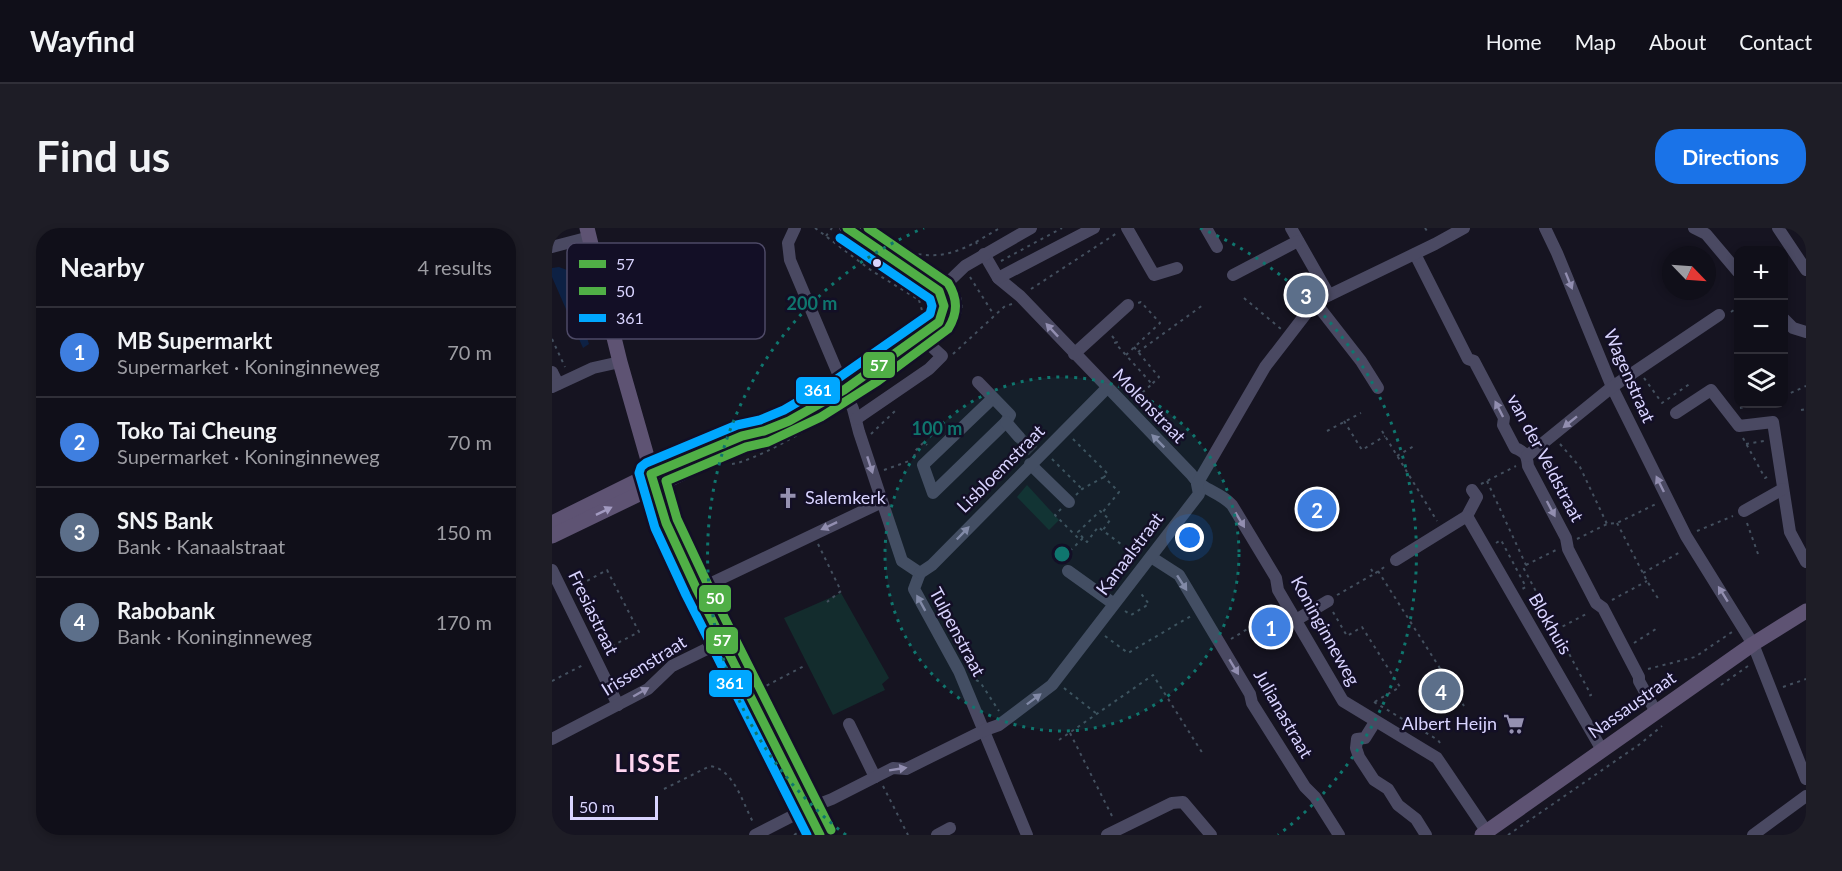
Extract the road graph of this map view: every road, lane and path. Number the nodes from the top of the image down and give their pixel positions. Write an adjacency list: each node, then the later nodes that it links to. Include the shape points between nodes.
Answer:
1 (795, 228): 61 (street, Tulpenstraat, via 788,243 790,260)
2 (815, 228): 17 (path)
3 (832, 228): 17 (path)
4 (847, 228): 32 (main road)
5 (1000, 228): 19 (path)
6 (1031, 228): 23 (street)
7 (1062, 228): 25 (path)
8 (1094, 228): 31 (street)
9 (1127, 228): 28 (street, via 1154,275)
10 (1206, 228): 22 (street)
11 (1291, 228): 18 (street)
12 (1464, 228): 24 (street, Kanaalstraat)
13 (1545, 228): 60 (street, Wagenstraat, one-way to 60)
14 (1694, 228): 27 (street, via 1706,234)
15 (1778, 228): 29 (street)
16 (589, 232): 20 (street)
17 (826, 236): 35 (path)
18 (1298, 241): 30 (street); 33 (street)
19 (976, 242): 21 (path, via 943,255 921,255); 23 (path)
20 (552, 246)
21 (898, 247)
22 (1217, 248)
23 (984, 254): 25 (street); 26 (street)
24 (1418, 259): 33 (street, Kanaalstraat); 93 (street, van der Veldstraat, one-way to 24, via 1515,448 1503,425 1504,418 1474,361 1468,359)
25 (991, 266): 31 (street)
26 (964, 267): 32 (street); 40 (path)
27 (1734, 267)
28 (1177, 268)
29 (1806, 270)
30 (1233, 275)
31 (998, 278): 50 (street, Molenstraat, one-way to 31)
32 (939, 291): 45 (main road, via 944,299 944,314)
33 (1329, 295): 36 (street, Kanaalstraat)
34 (1244, 298): 44 (path)
35 (919, 300)
36 (1315, 302): 44 (street, Kanaalstraat); 63 (street)
37 (1128, 305): 42 (street); 48 (path, via 1141,302 1160,323)
38 (1203, 305): 49 (path)
39 (1719, 315): 53 (street)
40 (994, 316)
41 (1788, 323): 43 (street)
42 (1104, 327): 50 (street); 51 (path)
43 (1806, 332)
44 (1288, 335): 98 (street, Kanaalstraat)
45 (920, 336): 61 (main road); 67 (street, via 942,356 930,369)
46 (552, 339): 54 (path)
47 (615, 339): 52 (main road)
48 (1134, 347): 49 (path); 51 (path)
49 (1138, 352): 58 (path, via 1159,377)
50 (1074, 354): 62 (street, Molenstraat)
51 (1126, 355): 58 (path)
52 (620, 362): 54 (street); 96 (main road)
53 (1638, 369): 57 (path, via 1662,403); 60 (street)
54 (570, 378): 55 (street)
55 (554, 381)
56 (978, 382): 66 (street)
57 (1691, 383)
58 (1152, 384): 68 (path)
59 (1806, 386): 65 (path)
60 (1612, 387): 83 (street, one-way to 83); 102 (street, Wagenstraat, one-way to 60)
61 (844, 388): 75 (street, Tulpenstraat); 96 (main road, via 755,435 742,436 685,458)
62 (1107, 388): 68 (street, Molenstraat); 79 (street, Lisbloemstraat)
63 (1378, 388)
64 (808, 393): 82 (path)
65 (1788, 394)
66 (993, 398): 77 (street, via 1010,415); 90 (street)
67 (884, 400): 75 (street); 87 (path, via 895,411)
68 (1126, 408): 98 (street, Molenstraat, one-way to 68)
69 (1740, 408): 74 (path)
70 (1806, 409): 71 (path)
71 (1801, 410)
72 (1360, 413): 76 (path)
73 (1676, 413): 74 (street, via 1711,390)
74 (1729, 414): 78 (street)
75 (856, 419): 87 (street, Tulpenstraat)
76 (1344, 421): 80 (path); 84 (path, via 1362,450)
77 (1006, 422): 85 (street); 90 (street, via 933,493 923,465)
78 (1739, 426): 86 (street, via 1773,422); 88 (path)
79 (1065, 430): 91 (street, Lisbloemstraat); 106 (path, via 1108,474 1104,477 1119,492)
80 (1327, 430)
81 (1382, 431): 84 (path)
82 (725, 432)
83 (1553, 435): 93 (street); 109 (path, via 1580,467)
84 (1385, 436): 92 (path)
85 (1019, 437)
86 (1776, 440): 88 (path); 94 (street)
87 (862, 442): 95 (street, Tulpenstraat, one-way to 95)
88 (1746, 444): 94 (path, via 1765,478)
89 (1414, 446): 92 (path)
90 (936, 453): 95 (path, via 924,442 914,452 916,459)
91 (1036, 455): 99 (path); 104 (street); 129 (street, Lisbloemstraat, one-way to 91)
92 (1398, 456): 112 (path)
93 (1527, 456): 97 (path); 117 (street, van der Veldstraat, one-way to 117, via 1528,466)
94 (1780, 469): 100 (street)
95 (873, 474): 103 (street, Tulpenstraat)
96 (653, 480): 108 (main road); 114 (main road, one-way to 96); 133 (main road, via 666,523)
97 (1486, 481): 101 (path); 124 (path)
98 (1197, 484): 121 (street, Kanaalstraat, via 1199,494); 140 (street, Koninginneweg, one-way to 140, via 1224,496 1232,505 1276,578)
99 (1082, 489)
100 (1783, 489): 105 (street); 123 (street, via 1790,532)
101 (1472, 490): 107 (street, via 1476,497)
102 (1668, 499): 110 (path); 116 (street, Wagenstraat)
103 (882, 501): 113 (street, one-way to 113); 129 (street, Tulpenstraat, via 902,561)
104 (1069, 502)
105 (1743, 512): 116 (path); 120 (path)
106 (1102, 513): 111 (path, via 1110,520); 115 (path, via 1078,532)
107 (1467, 516): 112 (street); 118 (street, Blokhuis)
108 (552, 523)
109 (1606, 524): 110 (path); 117 (path)
110 (1617, 524): 130 (path)
111 (1102, 530): 115 (path, via 1098,527 1087,542); 121 (path)
112 (1443, 530): 122 (street)
113 (813, 534): 133 (street); 138 (path, via 841,591)
114 (552, 536)
115 (1083, 538): 119 (path)
116 (1689, 541): 130 (path); 144 (street, Wagenstraat, one-way to 116)
117 (1567, 544): 124 (path); 149 (street, van der Veldstraat)
118 (1486, 549): 135 (street, Blokhuis); 135 (path, via 1502,540 1526,587)
119 (1070, 551)
120 (1758, 554)
121 (1149, 560): 132 (street, Kanaalstraat); 141 (street, Julianastraat, one-way to 141, via 1179,576)
122 (1395, 560): 128 (path)
123 (1806, 562)
124 (1526, 565): 164 (path, via 1523,567 1591,695)
125 (1371, 569): 131 (path)
126 (552, 570): 134 (street, Fresiastraat)
127 (1068, 571): 139 (street)
128 (1378, 571): 131 (path); 166 (path)
129 (920, 573): 155 (street, Tulpenstraat, one-way to 129, via 914,589)
130 (1643, 573): 136 (path)
131 (1374, 574): 137 (path)
132 (1130, 584): 139 (street, Kanaalstraat); 139 (path, via 1149,604 1131,615)
133 (697, 590): 147 (main road)
134 (564, 594): 151 (street, Fresiastraat); 151 (path, via 608,570 639,632)
135 (1512, 595): 164 (street, Blokhuis)
136 (1659, 600)
137 (1327, 601): 143 (street); 163 (path, via 1347,636 1362,627 1400,687)
138 (827, 602)
139 (1114, 604): 146 (street, Kanaalstraat)
140 (1287, 605): 143 (street, Koninginneweg); 148 (path)
141 (1199, 611): 146 (path, via 1128,653); 148 (street, Julianastraat)
142 (1806, 611): 150 (main road, Nassaustraat)
143 (1296, 620): 167 (street, Koninginneweg, via 1343,701)
144 (1743, 625): 150 (street, Wagenstraat); 152 (path)
145 (1659, 627): 149 (path)
146 (1095, 629): 159 (street, Kanaalstraat)
147 (723, 641): 162 (main road); 165 (street, Irissenstraat, one-way to 147, via 648,689 672,666)
148 (1221, 646): 195 (street, Julianastraat, one-way to 195, via 1252,703)
149 (1624, 649): 156 (street, van der Veldstraat)
150 (1756, 651): 160 (path); 161 (street, Wagenstraat); 169 (main road, Nassaustraat)
151 (594, 657): 158 (path); 165 (street, Fresiastraat)
152 (1695, 657): 153 (path); 156 (path)
153 (1698, 662)
154 (806, 665): 162 (path)
155 (959, 671): 170 (path, via 980,682); 173 (street, Tulpenstraat)
156 (1636, 672): 169 (street, van der Veldstraat)
157 (1806, 679): 161 (path)
158 (552, 681)
159 (1055, 681): 168 (path); 170 (street, Kanaalstraat, one-way to 159)
160 (1713, 689)
161 (1772, 691): 181 (street, Wagenstraat)
162 (749, 694): 184 (main road)
163 (1374, 702): 167 (path); 179 (path, via 1438,740 1445,750)
164 (1575, 704): 177 (street, Blokhuis)
165 (618, 705): 175 (street, Irissenstraat)
166 (1464, 705)
167 (1360, 712): 171 (street, Koninginneweg)
168 (1097, 714): 174 (path); 178 (path, via 1153,675)
169 (1662, 716): 177 (main road, Nassaustraat); 197 (path, Nassaustraat, via 1640,744)
170 (1005, 721): 173 (street, Kanaalstraat)
171 (1375, 722): 179 (street, Koninginneweg, via 1437,758); 196 (street, via 1365,738 1357,740 1359,757 1374,780 1388,789)
172 (849, 724): 180 (street)
173 (985, 730): 180 (street, Kanaalstraat, one-way to 173, via 893,768 906,769); 192 (street, Tulpenstraat)
174 (1070, 732): 176 (path); 186 (path)
175 (552, 739)
176 (1059, 740)
177 (1602, 750): 188 (main road, Nassaustraat)
178 (1203, 754)
179 (1441, 765): 188 (street, Koninginneweg)
180 (877, 776): 184 (street, Kanaalstraat); 190 (path)
181 (1806, 779)
182 (664, 789): 187 (path, via 715,767 730,778)
183 (1806, 796): 198 (street)
184 (806, 808): 187 (street, Kanaalstraat); 189 (main road)
185 (950, 828): 191 (street)
186 (1119, 829): 193 (street); 194 (street, via 1172,803 1183,802)
187 (757, 834)
188 (1486, 834)
189 (820, 835)
190 (908, 835)
191 (937, 835)
192 (1027, 835)
193 (1107, 835)
194 (1211, 835)
195 (1339, 835)
196 (1426, 835)
197 (1508, 835)
198 (1753, 835)

